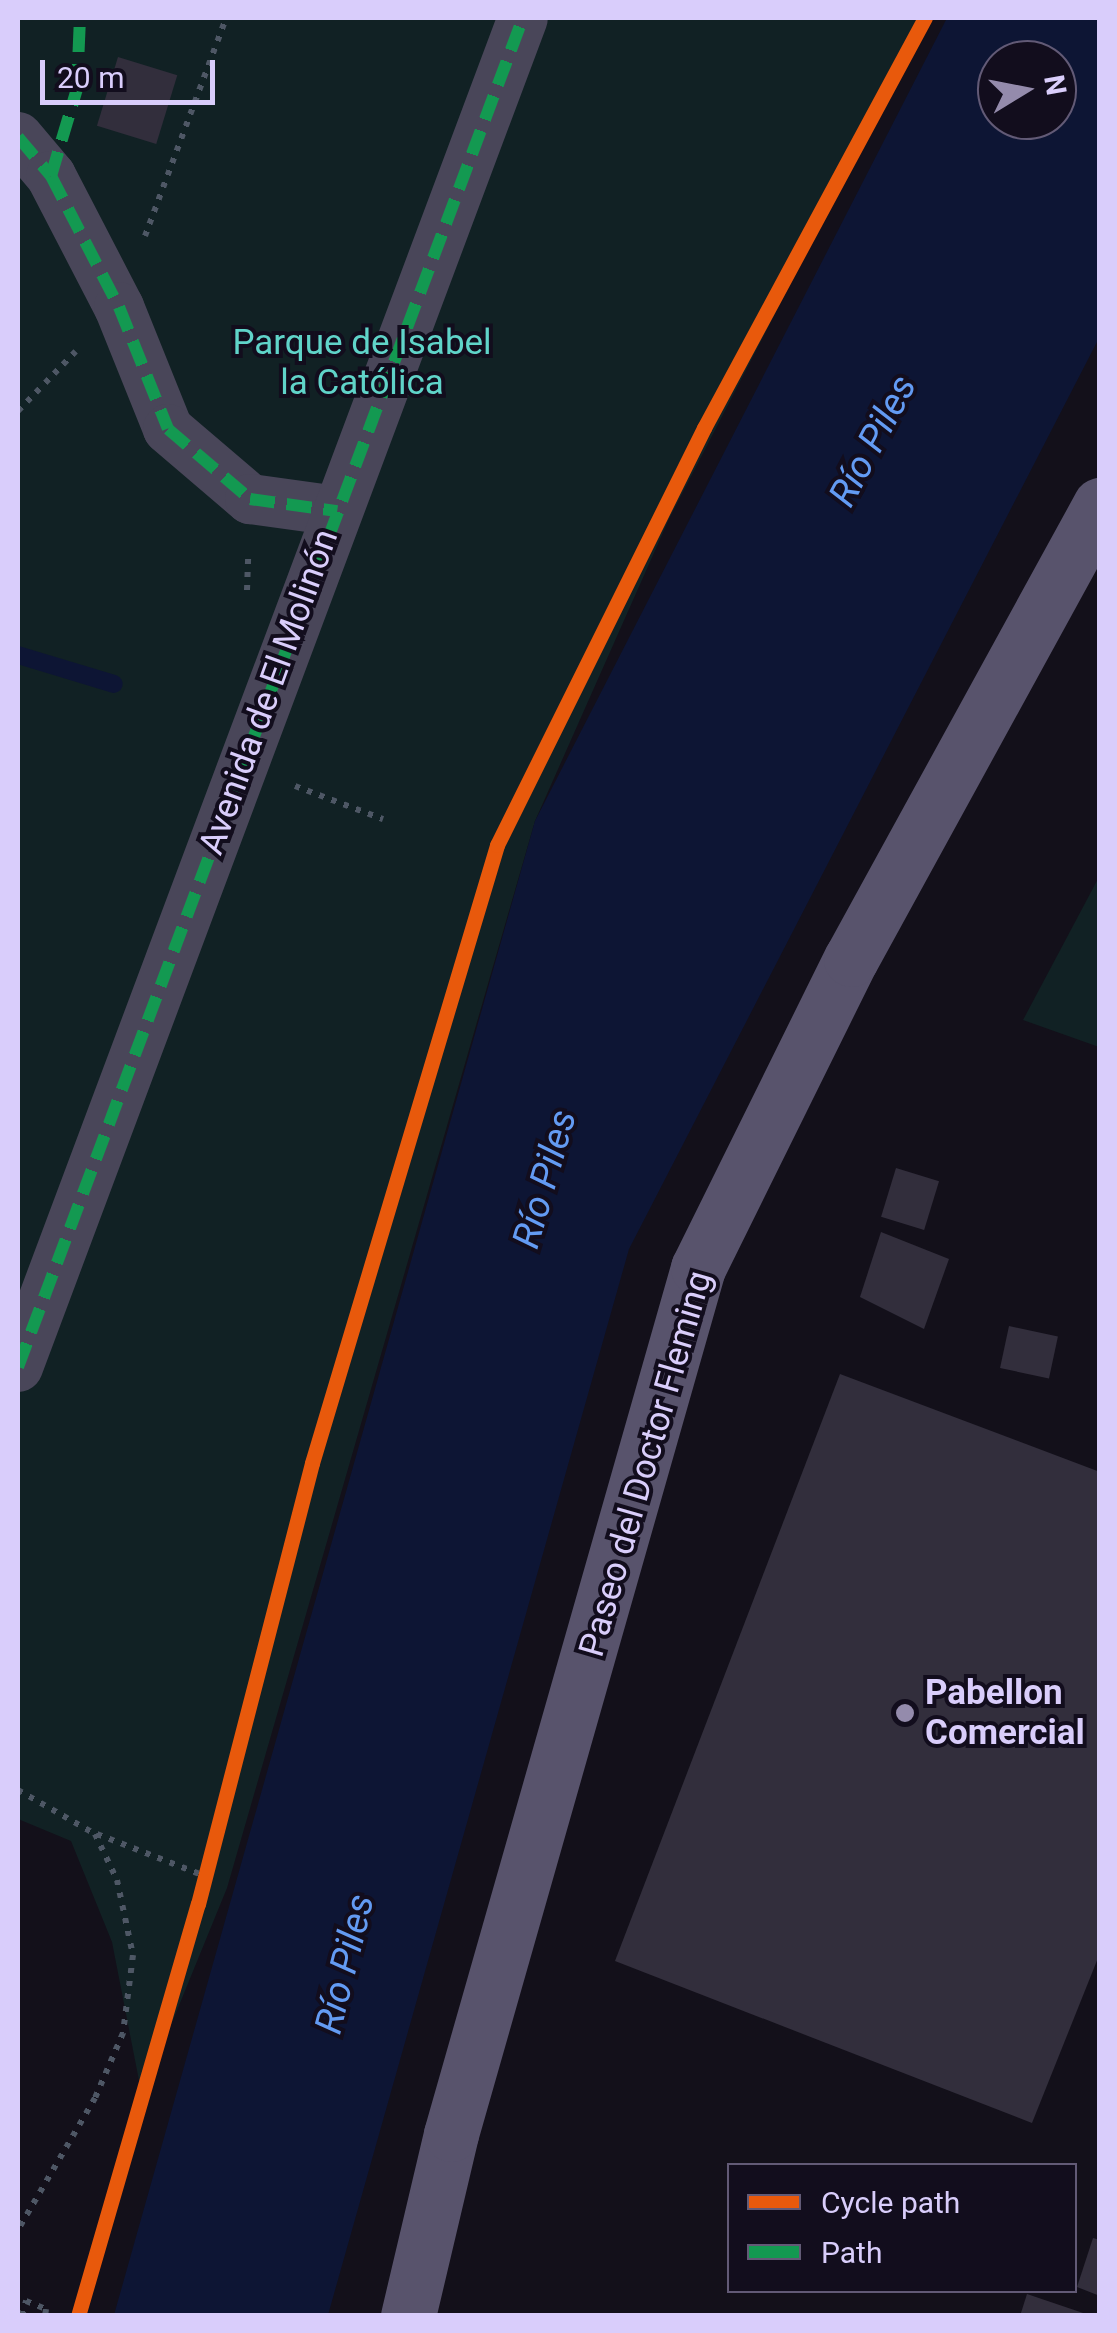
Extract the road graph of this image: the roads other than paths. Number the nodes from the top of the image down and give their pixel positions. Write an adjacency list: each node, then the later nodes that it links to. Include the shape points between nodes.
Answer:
1 (523, 18): 4 (street, Avenida de El Molinón)
2 (18, 137): 4 (street, via 51,176 119,306 168,428 250,498)
3 (1100, 505): 6 (main road, Paseo del Doctor Fleming, via 852,959 698,1268 451,2134)
4 (337, 511): 5 (street, Avenida de El Molinón)
5 (18, 1367)
6 (408, 2316)

